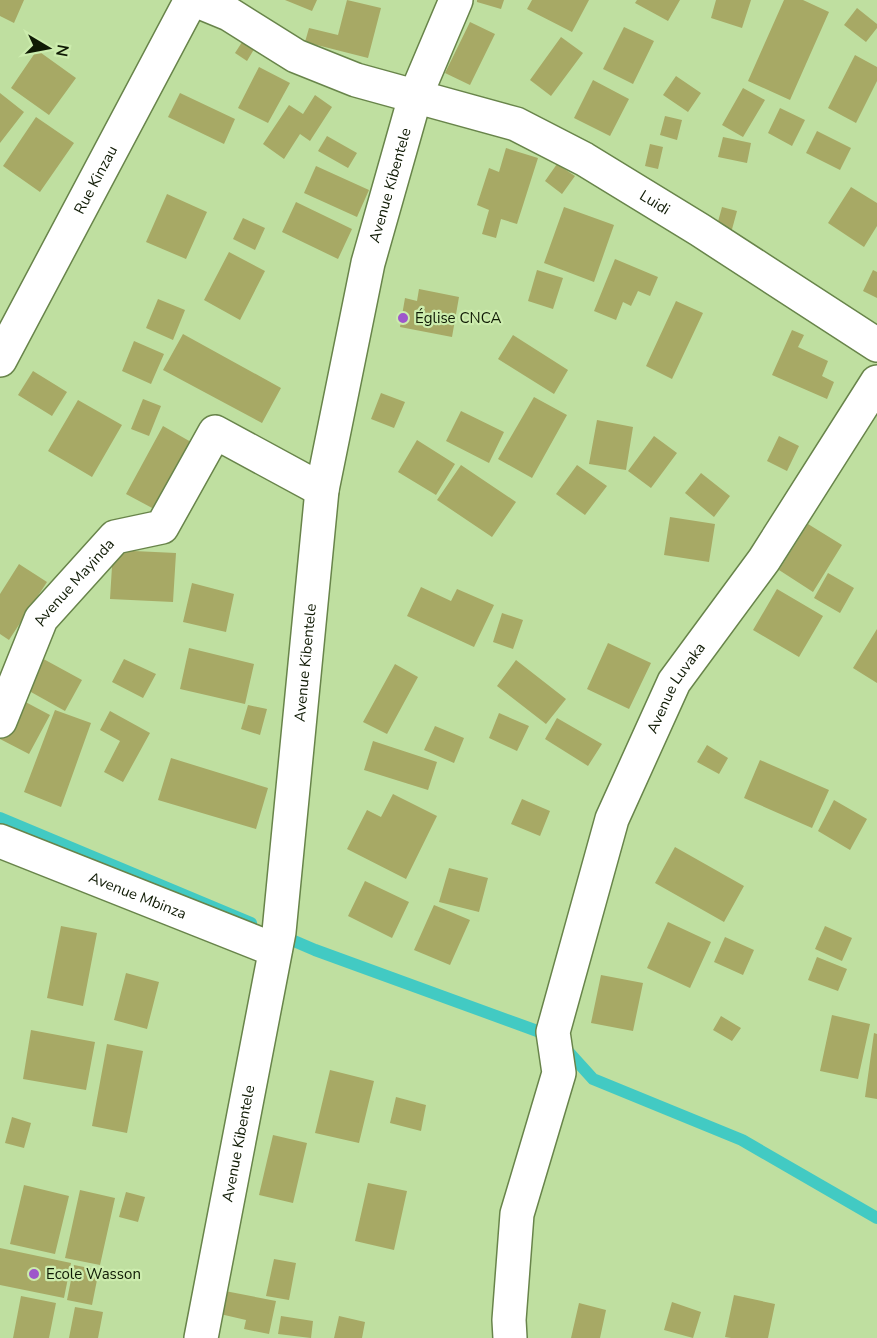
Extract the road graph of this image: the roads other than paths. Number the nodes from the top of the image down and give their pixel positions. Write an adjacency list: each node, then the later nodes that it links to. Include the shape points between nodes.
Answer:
1 (193, 0): 3 (street, Luidi, via 229,14 296,56 356,80); 5 (street, Rue Kinzau)
2 (456, 0): 3 (street, Avenue Kibentele)
3 (415, 96): 4 (street, Luidi, via 516,124 584,159); 7 (street, Avenue Kibentele, via 368,263)
4 (877, 345)
5 (0, 360)
6 (877, 382): 12 (street, Avenue Luvaka, via 764,560 674,682 612,819 553,1032 559,1072 518,1214)
7 (322, 490): 8 (street, Avenue Mayinda, via 215,432 162,527 115,537 41,619); 10 (street, Avenue Kibentele)
8 (0, 721)
9 (0, 841): 10 (street, Avenue Mbinza)
10 (274, 956): 11 (street, Avenue Kibentele)
11 (201, 1338)
12 (510, 1338)

